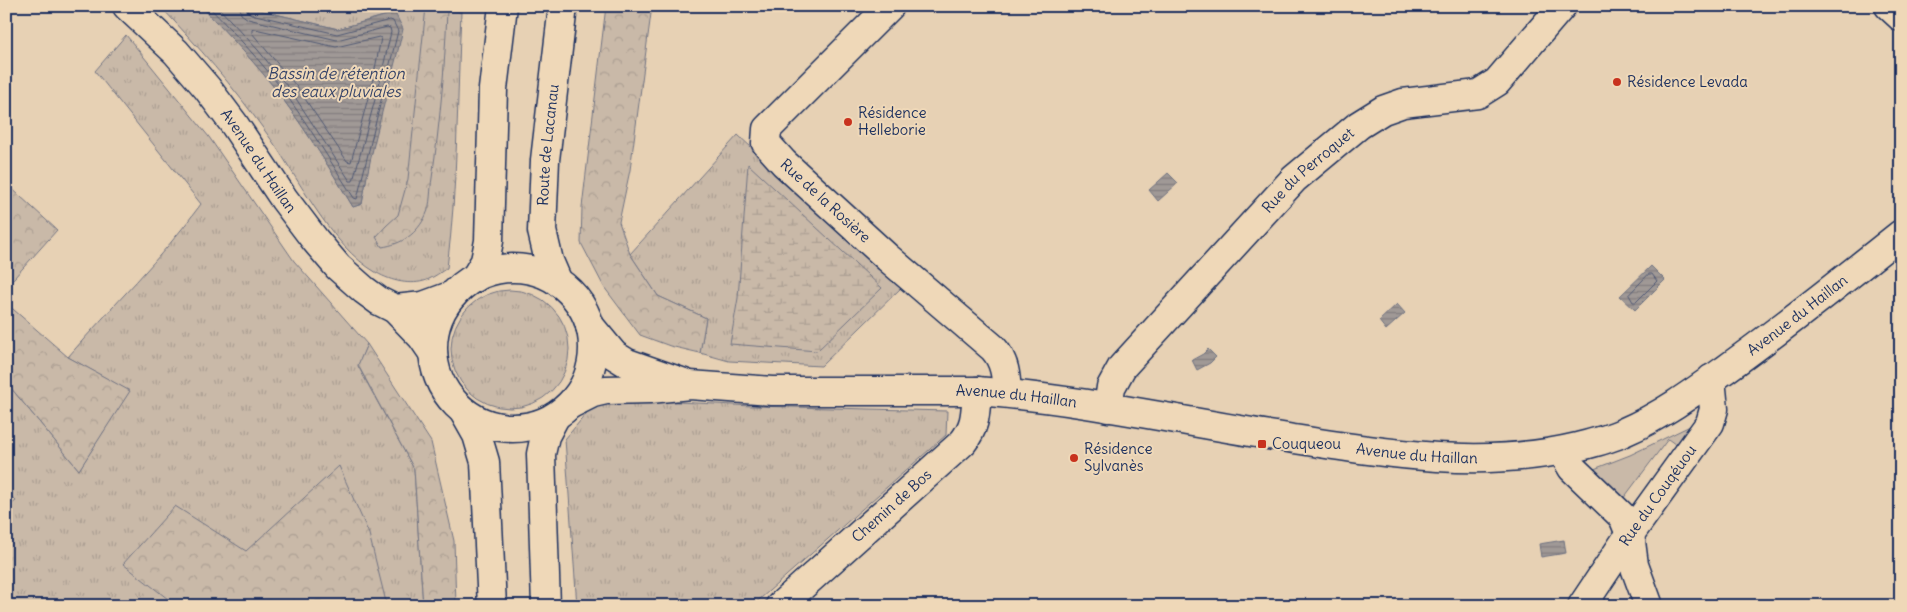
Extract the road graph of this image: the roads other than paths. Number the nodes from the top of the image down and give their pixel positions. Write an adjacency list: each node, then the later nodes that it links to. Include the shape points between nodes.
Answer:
1 (127, 6): 12 (street, Avenue du Haillan, via 176,52 207,88 284,199 338,267 364,290)
2 (503, 6): 9 (street, via 493,90 489,241 485,261)
3 (563, 6): 10 (street, Route de Lacanau, via 545,160 542,231 549,262)
4 (890, 6): 18 (street, Rue de la Rosière, via 767,129 766,143 881,251 1000,355)
5 (1562, 6): 19 (street, Rue du Perroquet, via 1497,82 1478,94 1403,103 1383,110 1358,125 1294,179 1122,367 1111,387)
6 (1889, 6): 7 (street)
7 (1901, 17)
8 (1901, 234): 15 (street, Avenue du Haillan, via 1773,335)
9 (475, 278): 10 (street, via 495,270 517,268); 11 (street)
10 (558, 282): 13 (street, via 578,302)
11 (453, 295): 12 (street, via 422,306); 14 (street, via 441,312 434,332)
12 (395, 308): 14 (street, Avenue du Haillan)
13 (590, 326): 16 (street, Avenue du Haillan, via 614,355); 20 (street, via 591,368 583,388)
14 (433, 353): 21 (street, via 438,375 448,396)
15 (1711, 379): 22 (street, Avenue du Haillan, via 1679,402 1624,433); 23 (street, Rue du Couqéuou, via 1714,409 1710,423)
16 (690, 385): 17 (street, Avenue du Haillan, via 772,391); 20 (street, Avenue du Haillan, via 650,390 606,390 593,393)
17 (977, 391): 18 (street, Avenue du Haillan); 26 (street, Chemin de Bos, via 976,419 963,442)
18 (1007, 393): 19 (street, Avenue du Haillan)
19 (1108, 408): 22 (street, Avenue du Haillan, via 1334,446 1457,459)
20 (563, 410): 21 (street, via 533,426 509,428 486,424); 25 (street, via 545,436 541,454)
21 (464, 412): 24 (street, via 477,434 485,462)
22 (1562, 451): 23 (street, via 1572,468 1623,517)
23 (1630, 534): 27 (street, Rue du Couqéuou); 28 (street, via 1634,565)
24 (492, 606)
25 (546, 606)
26 (780, 606)
27 (1582, 606)
28 (1649, 606)

